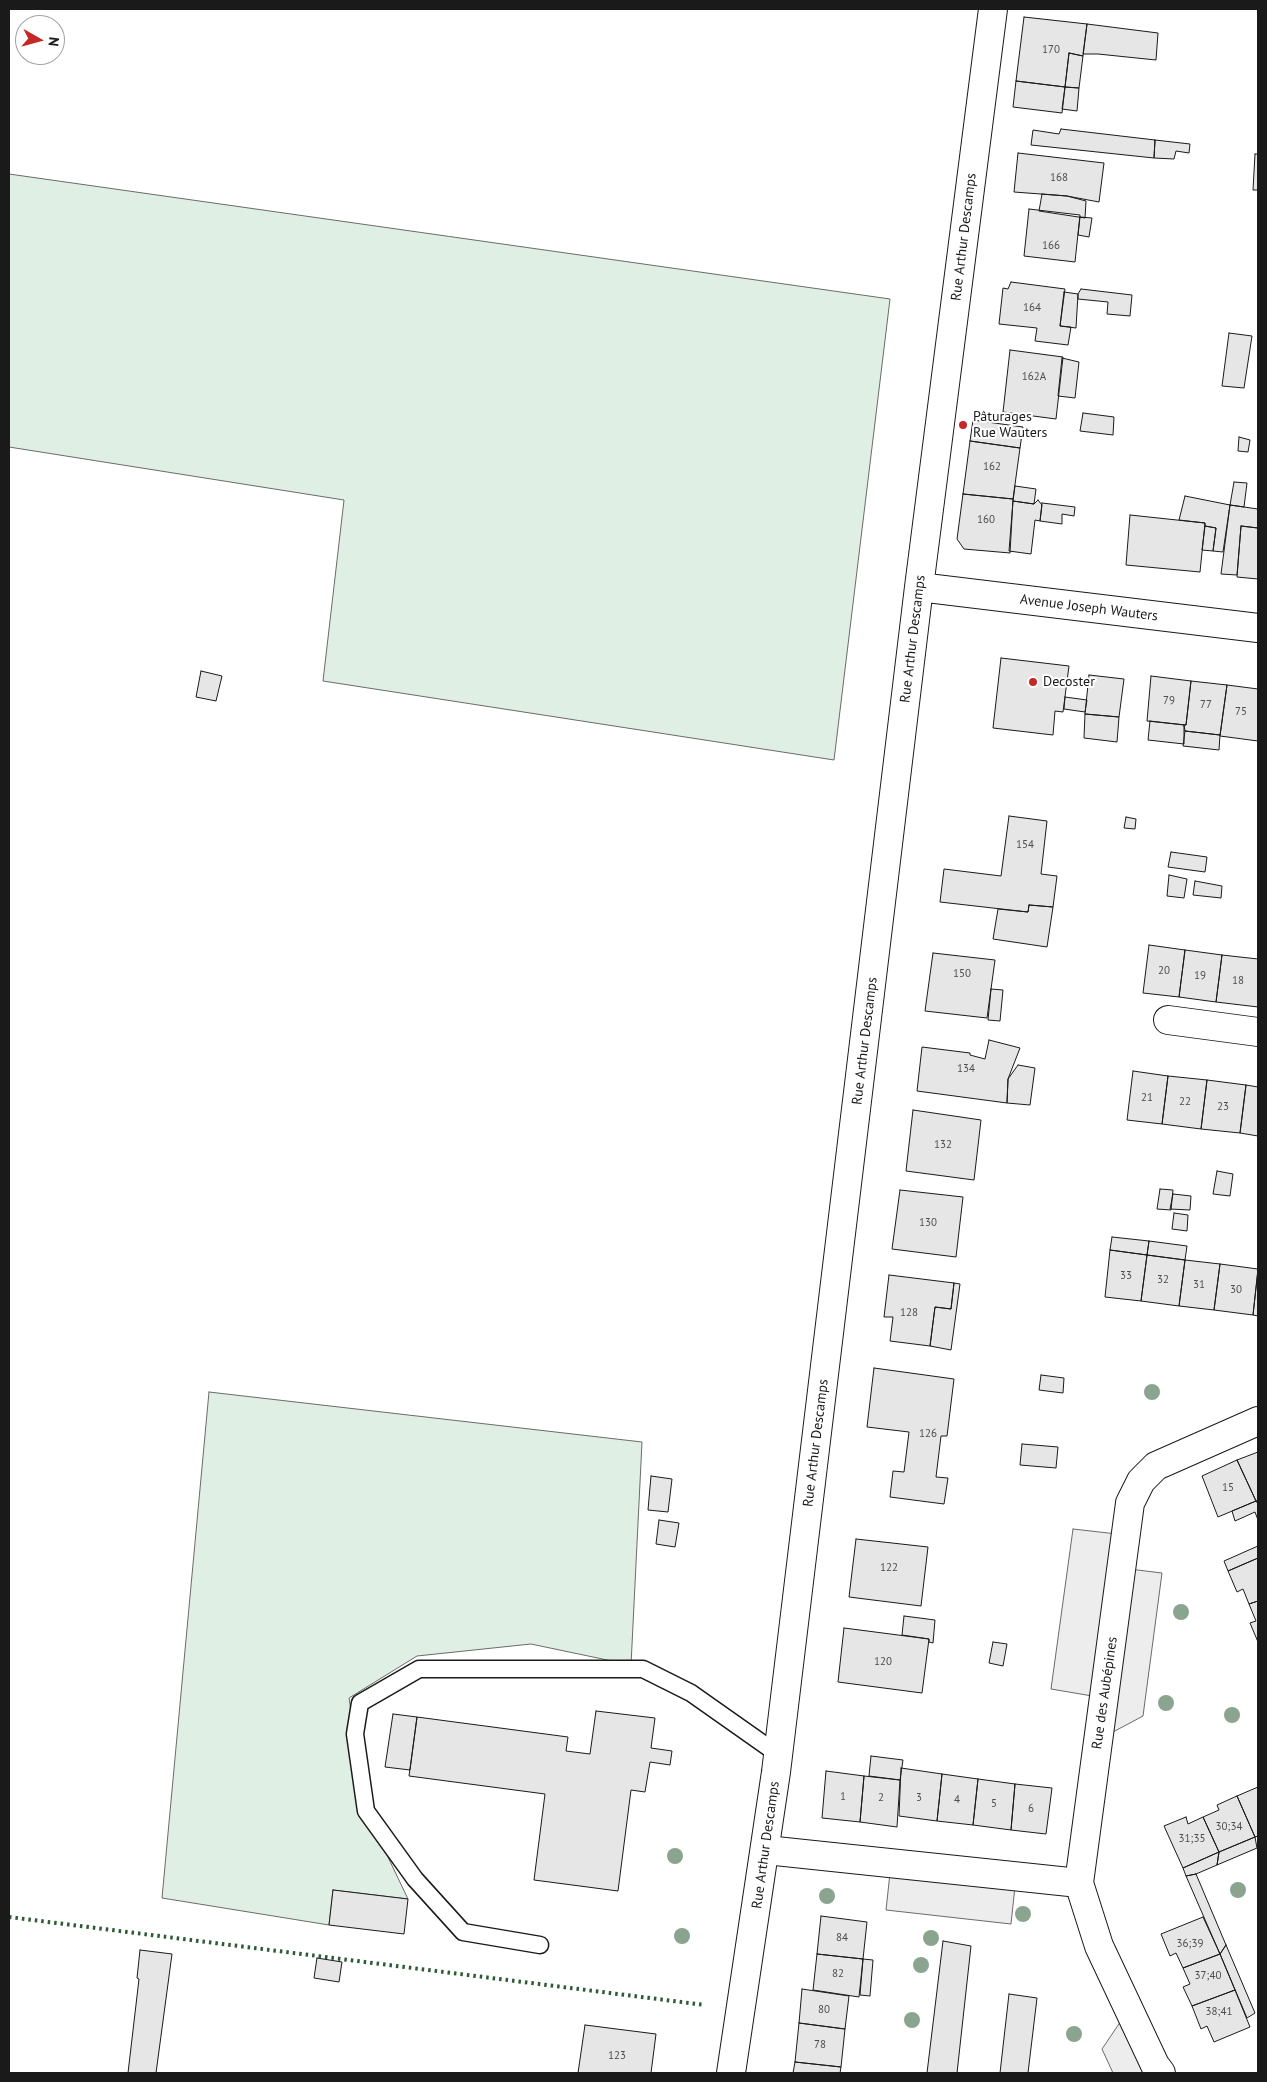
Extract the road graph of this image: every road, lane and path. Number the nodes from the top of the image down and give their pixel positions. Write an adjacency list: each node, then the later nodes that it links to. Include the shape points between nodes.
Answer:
1 (993, 9): 2 (street, Rue Arthur Descamps)
2 (920, 587): 3 (street, Avenue Joseph Wauters); 7 (street, Rue Arthur Descamps)
3 (1258, 628)
4 (1168, 1020): 5 (street)
5 (1258, 1032)
6 (1258, 1421): 9 (street, Rue des Aubépines, via 1156,1466 1141,1481 1130,1503)
7 (778, 1754): 8 (street, Rue Arthur Descamps); 10 (lane, via 691,1693 643,1669 419,1669 360,1703 355,1734 366,1811 415,1879 463,1932)
8 (766, 1850): 9 (street); 11 (street, Rue Arthur Descamps)
9 (1079, 1884): 12 (street, Rue des Aubépines, via 1099,1946)
10 (540, 1945)
11 (731, 2073)
12 (1161, 2073)

